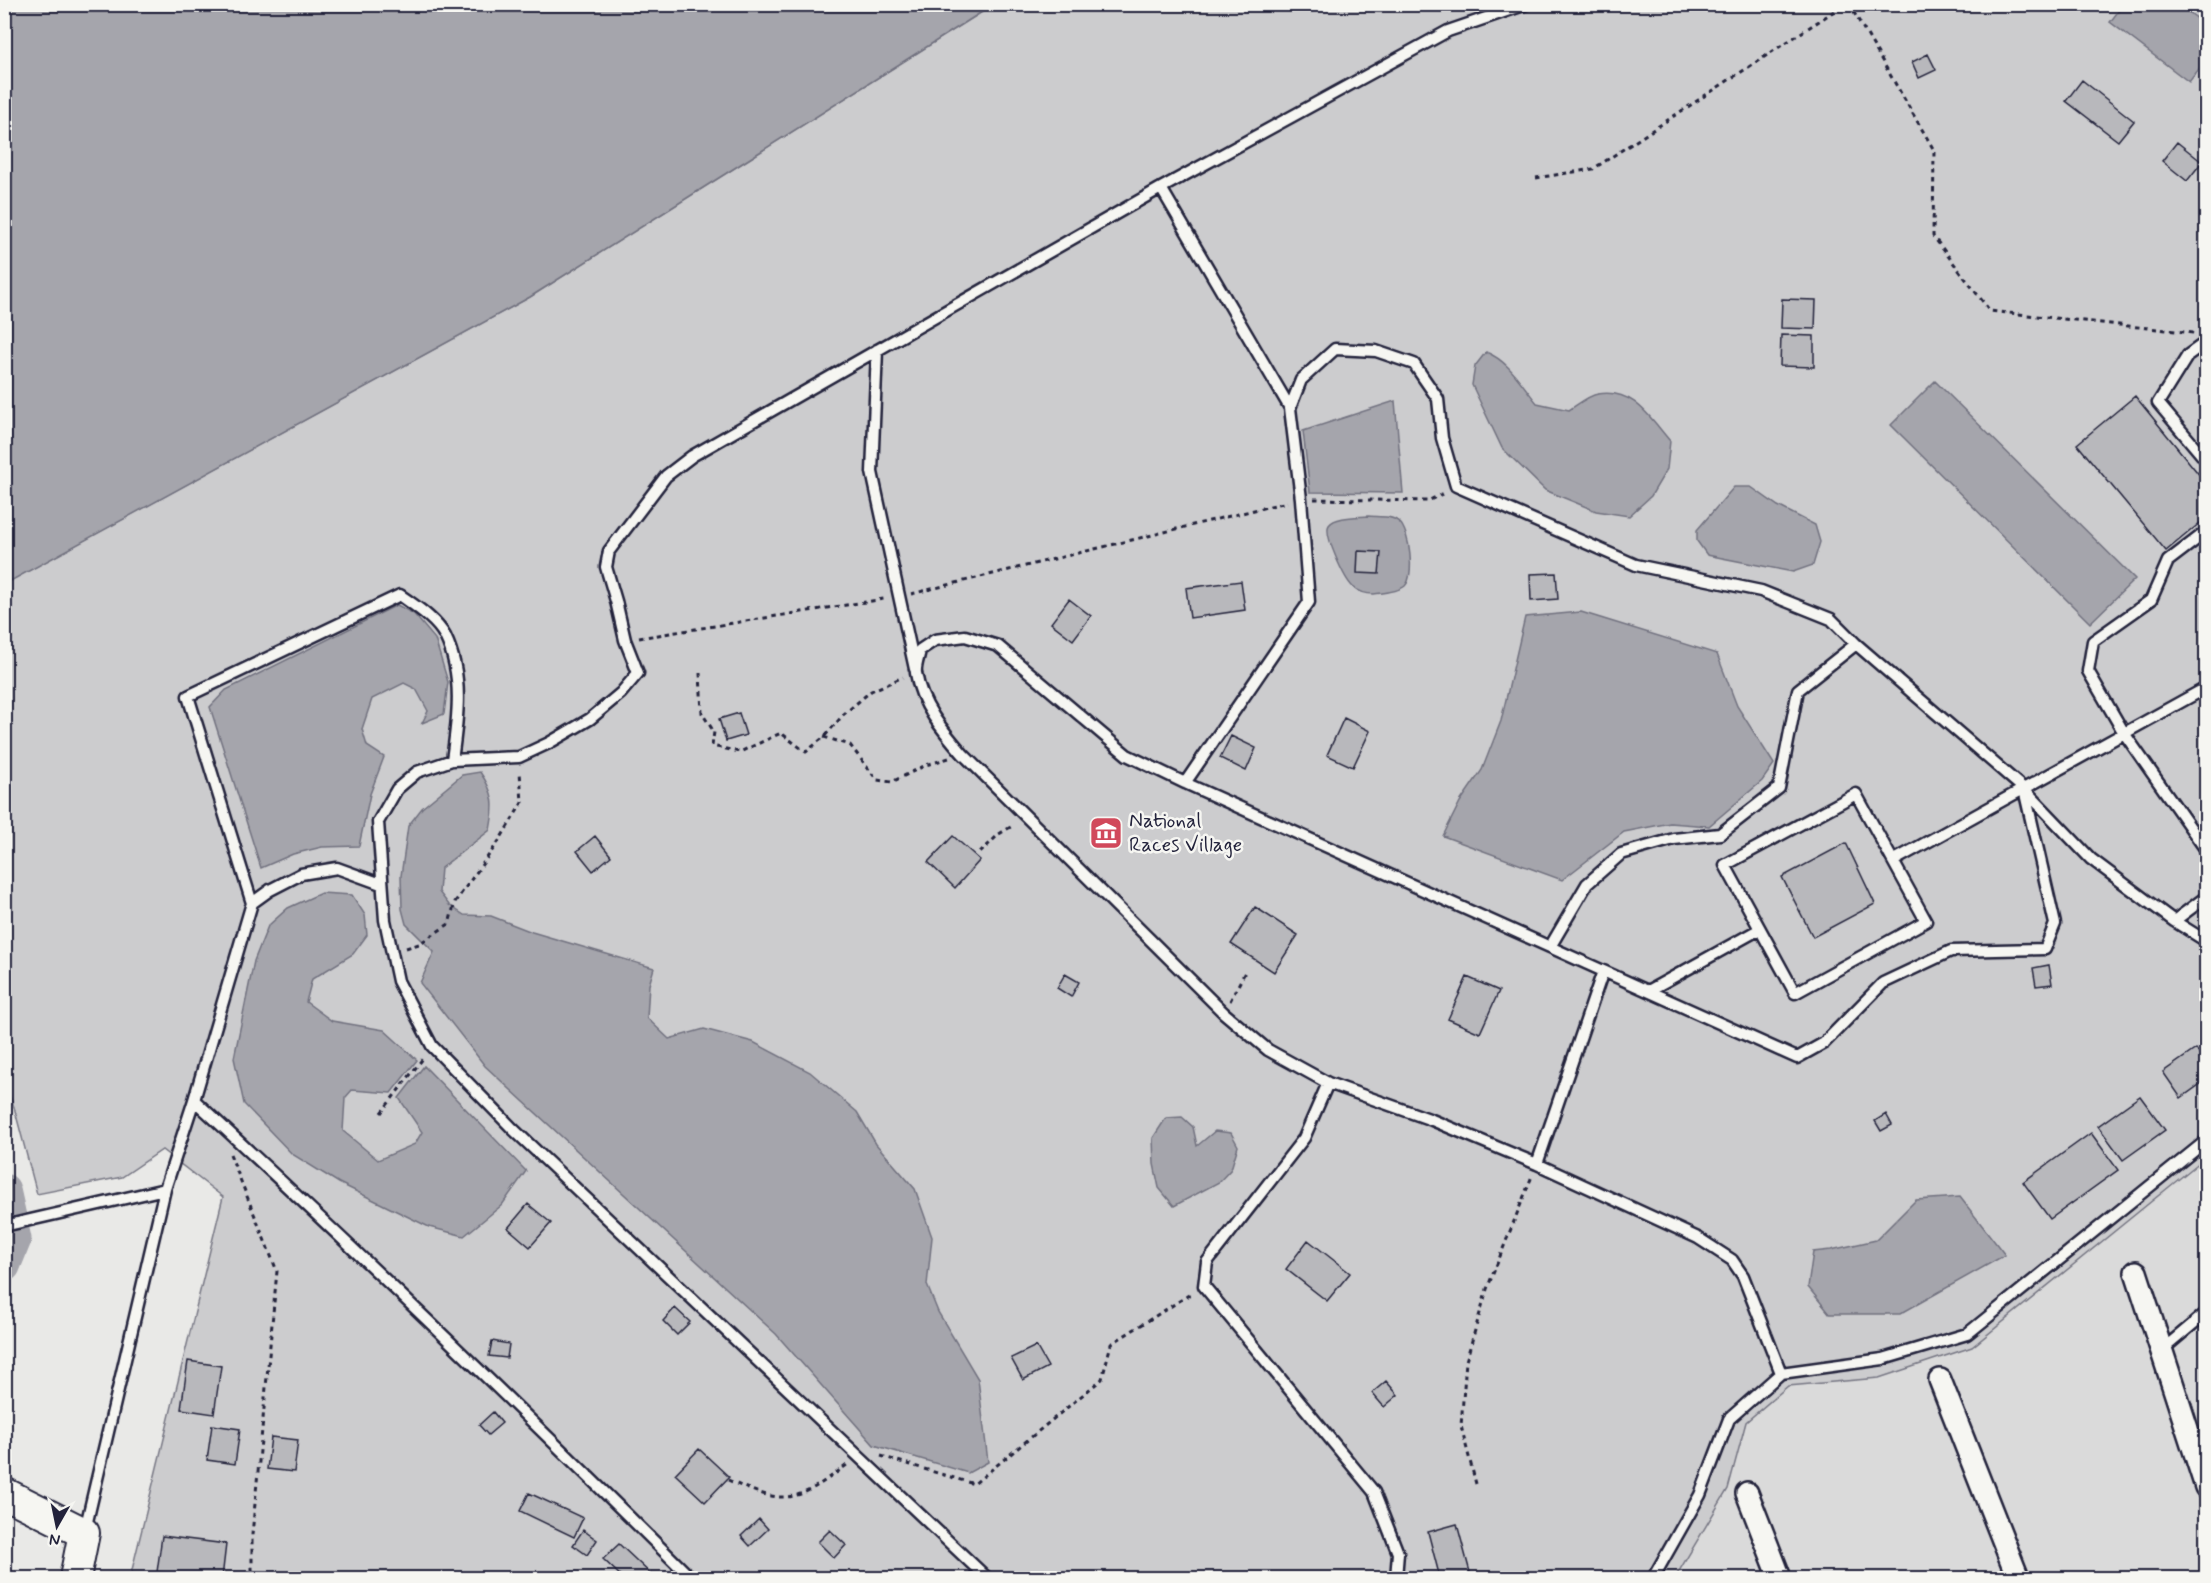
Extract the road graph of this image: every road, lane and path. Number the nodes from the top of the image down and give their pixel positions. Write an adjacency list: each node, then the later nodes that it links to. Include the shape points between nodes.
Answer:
1 (1527, 4): 4 (lane, via 1448,31)
2 (1847, 4): 3 (path, via 1593,169); 5 (path, via 1934,150 1933,236 1990,311)
3 (1536, 178)
4 (1161, 188): 7 (lane); 8 (lane)
5 (2195, 333)
6 (2206, 342): 9 (lane, via 2188,355 2158,403)
7 (877, 350): 13 (lane, via 872,472); 14 (lane, via 692,456 666,476 609,551 606,567)
8 (1290, 408): 10 (lane, via 1301,380 1335,349 1376,351 1414,364 1438,399 1442,438); 11 (lane)
9 (2206, 460)
10 (1456, 486): 11 (path, via 1428,501); 15 (lane, via 1636,566 1761,591 1831,619)
11 (1301, 499): 13 (path); 24 (lane, via 1309,602)
12 (2206, 532): 19 (lane, via 2168,561 2151,600 2093,641 2088,670)
13 (898, 597): 14 (path); 16 (lane)
14 (625, 640): 22 (lane, via 638,673 621,693 590,719)
15 (1856, 644): 25 (lane); 37 (lane, via 1798,690 1779,788 1720,834 1674,839 1621,854 1587,884)
16 (916, 672): 20 (path, via 871,691); 21 (lane, via 927,706); 24 (lane, via 920,650 934,640 965,636 998,646 1127,755)
17 (700, 673): 20 (path, via 702,712 714,732 712,746 740,752 781,733 806,752)
18 (2206, 688): 19 (lane)
19 (2124, 733): 25 (lane); 27 (lane)
20 (825, 737): 21 (path, via 850,745 877,780 892,782 926,765)
21 (963, 754): 26 (lane)
22 (519, 757): 23 (lane); 36 (path, via 522,803 456,902 449,924)
23 (452, 760): 30 (lane, via 417,772 397,789 378,822); 32 (lane, via 459,711 457,672 444,634 400,595 188,696)
24 (1185, 783): 37 (lane)
25 (2024, 789): 29 (lane); 33 (lane, via 2091,859); 40 (lane, via 2055,924 2045,949 1952,951 1883,983 1824,1043 1797,1058)
26 (1028, 816): 28 (path, via 999,834); 41 (lane)
27 (2206, 850)
28 (981, 853)
29 (1893, 861): 34 (lane, via 1926,921 1795,993); 34 (lane, via 1856,794 1725,865)
30 (381, 884): 32 (lane, via 337,868 301,874); 42 (lane, via 398,981)
31 (2206, 897): 33 (lane)
32 (252, 903): 44 (lane)
33 (2175, 921): 35 (lane)
34 (1760, 928): 40 (lane)
35 (2206, 941)
36 (419, 944)
37 (1550, 947): 38 (lane)
38 (1603, 970): 40 (lane); 48 (lane)
39 (1245, 972): 41 (path)
40 (1648, 991)
41 (1224, 1013): 43 (lane, via 1268,1050)
42 (432, 1046): 45 (path); 57 (lane, via 513,1129)
43 (1328, 1083): 48 (lane, via 1432,1120); 52 (lane, via 1304,1138 1207,1262)
44 (194, 1100): 49 (lane); 66 (lane, via 533,1421)
45 (381, 1113)
46 (2206, 1141): 55 (lane, via 1967,1334 1883,1359)
47 (230, 1154): 65 (path, via 277,1271 252,1535)
48 (1537, 1164): 55 (lane, via 1698,1238 1732,1260 1743,1276); 59 (path, via 1486,1289 1466,1361 1461,1426)
49 (165, 1189): 50 (lane); 63 (lane)
50 (4, 1226)
51 (2136, 1272): 54 (street)
52 (1204, 1286): 57 (path, via 1111,1344 1102,1379 974,1484 872,1454); 68 (lane, via 1374,1492 1398,1553)
53 (2206, 1313): 54 (lane)
54 (2162, 1350): 60 (street)
55 (1781, 1373): 69 (lane, via 1729,1419 1700,1495)
56 (1940, 1380): 71 (street)
57 (858, 1457): 58 (path, via 815,1488 784,1499 760,1495); 67 (lane)
58 (728, 1480)
59 (1476, 1484)
60 (2206, 1487)
61 (4, 1493): 63 (street)
62 (1747, 1493): 70 (street)
63 (84, 1533): 64 (street)
64 (75, 1578)
65 (252, 1578)
66 (691, 1578)
67 (987, 1578)
68 (1396, 1578)
69 (1653, 1578)
70 (1780, 1578)
71 (2018, 1578)

